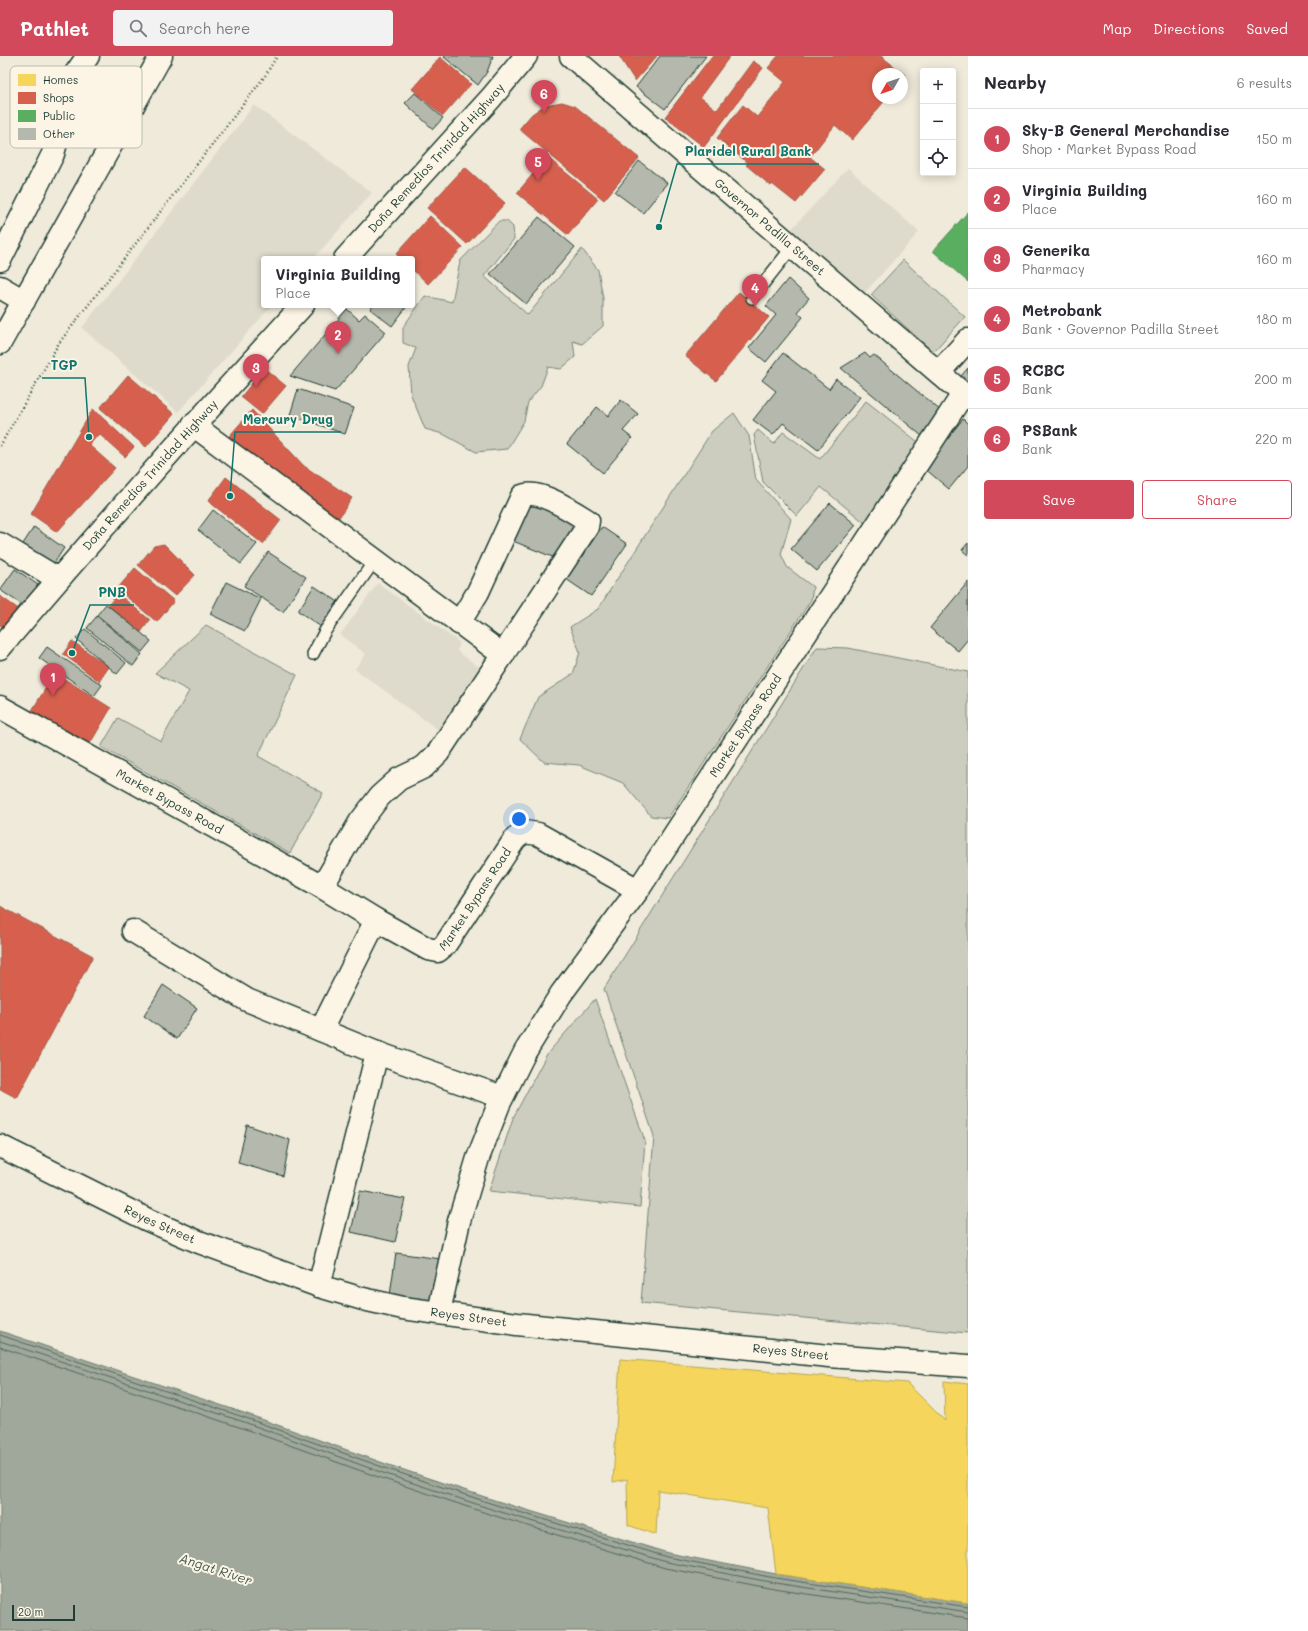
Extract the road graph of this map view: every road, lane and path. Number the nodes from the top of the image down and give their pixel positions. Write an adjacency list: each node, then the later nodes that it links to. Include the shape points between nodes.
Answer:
1 (88, 56): 6 (street)
2 (161, 56): 7 (street)
3 (277, 56): 22 (path, via 265,76 59,343)
4 (526, 56): 11 (street, Doña Remedios Trinidad Highway)
5 (570, 56): 10 (street, Governor Padilla Street)
6 (81, 66)
7 (142, 90)
8 (55, 148): 12 (street)
9 (110, 148): 15 (street)
10 (793, 246): 14 (lane); 19 (street, Governor Padilla Street)
11 (347, 256)
12 (0, 260)
13 (0, 287): 15 (street)
14 (752, 298)
15 (24, 301): 18 (street)
16 (300, 308): 21 (street, Doña Remedios Trinidad Highway)
17 (968, 340): 19 (street)
18 (0, 343)
19 (939, 372): 20 (street, Governor Padilla Street)
20 (966, 396): 32 (street, Market Bypass Road)
21 (193, 425): 24 (street); 25 (street, Doña Remedios Trinidad Highway)
22 (0, 446)
23 (0, 544): 25 (street)
24 (375, 560): 26 (street); 28 (lane)
25 (58, 579): 27 (street, Doña Remedios Trinidad Highway)
26 (459, 623): 29 (street); 29 (street, via 478,592 522,496 541,496 588,521 587,527)
27 (0, 648)
28 (313, 654)
29 (503, 655): 31 (street, via 438,753 424,767 399,779 380,796 360,822)
30 (0, 708): 31 (street, Market Bypass Road)
31 (322, 887): 33 (street, Market Bypass Road)
32 (638, 890): 33 (street, Market Bypass Road, via 538,834 524,832 515,839 445,945 438,951 428,949); 37 (street, via 561,994 525,1052)
33 (376, 920): 35 (street)
34 (133, 931): 35 (street, via 247,1000)
35 (321, 1030): 36 (street)
36 (378, 1053): 37 (street); 39 (street)
37 (502, 1097): 40 (street, via 478,1158 459,1222)
38 (0, 1146): 39 (street, Reyes Street, via 148,1220 199,1242)
39 (319, 1286): 40 (street, Reyes Street, via 402,1308)
40 (439, 1312): 41 (street, Reyes Street, via 525,1324 829,1356)
41 (968, 1366)

